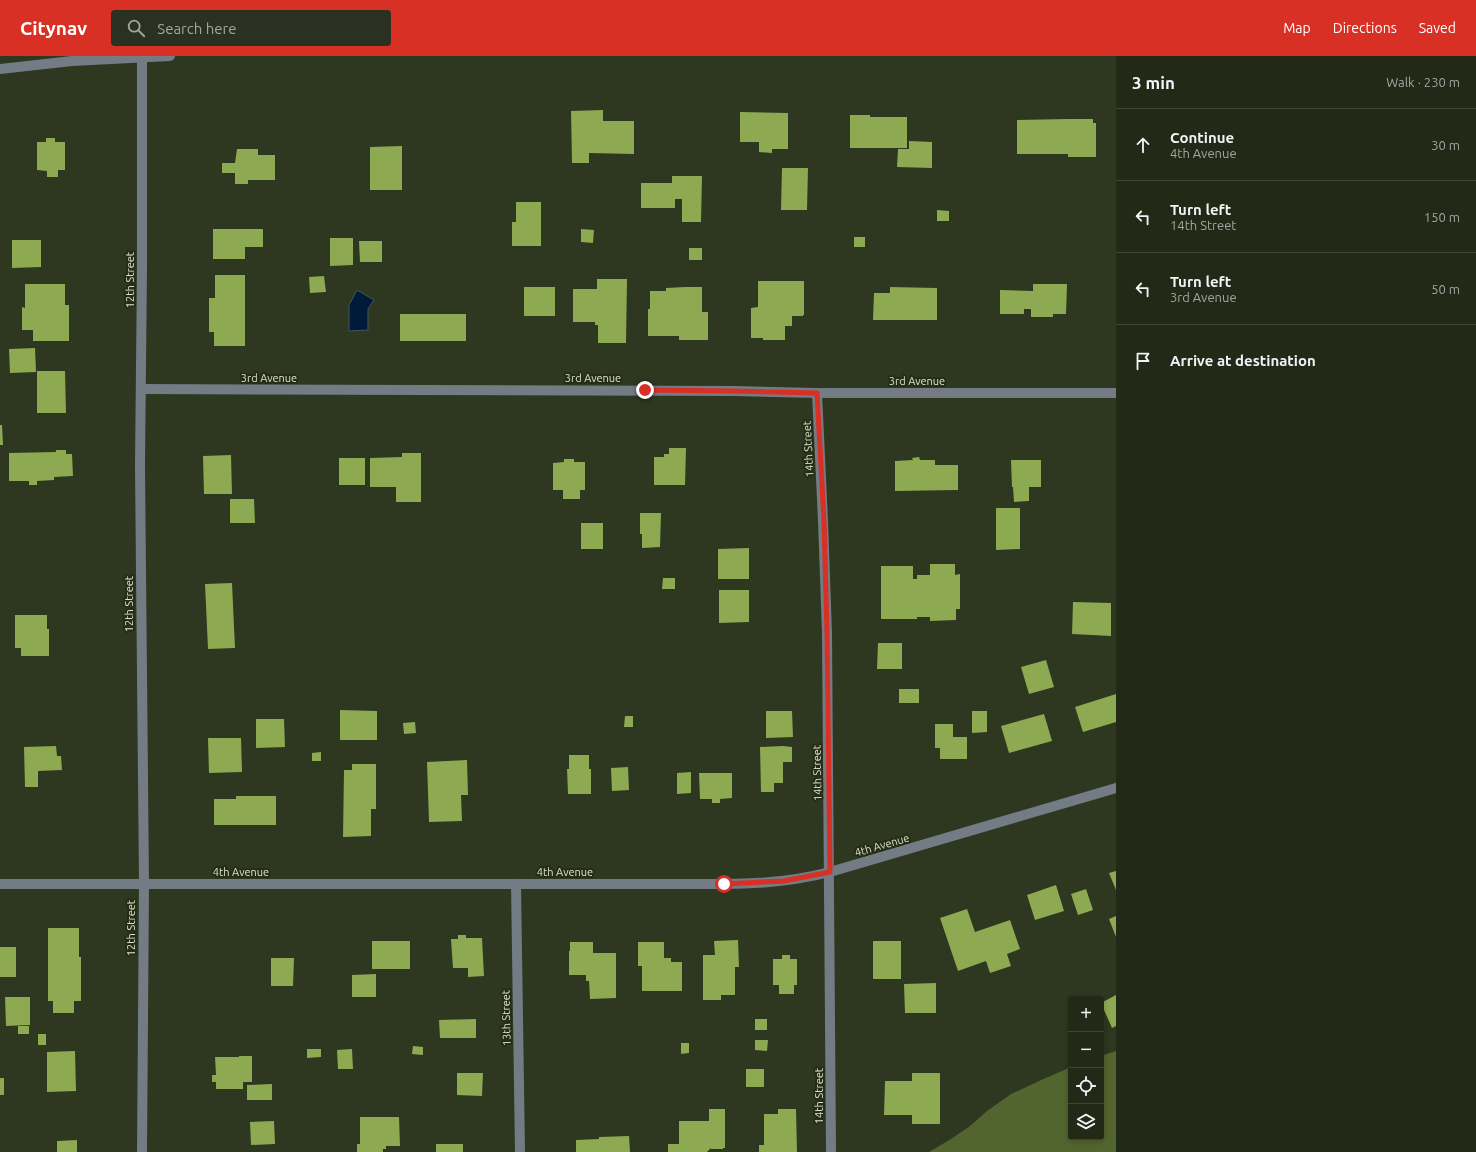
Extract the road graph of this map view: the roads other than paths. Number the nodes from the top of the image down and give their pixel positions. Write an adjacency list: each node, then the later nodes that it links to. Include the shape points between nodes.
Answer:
1 (142, 56): 2 (street); 3 (street); 4 (street, 12th Street)
2 (170, 56)
3 (0, 69)
4 (141, 390): 5 (street, 3rd Avenue); 10 (street, 12th Street)
5 (817, 393): 6 (street, 3rd Avenue); 8 (street, 14th Street, via 824,521)
6 (1116, 393)
7 (1116, 788): 8 (street, 4th Avenue)
8 (830, 872): 11 (street, 4th Avenue, via 757,884); 14 (street, 14th Street)
9 (0, 884): 10 (street, 4th Avenue)
10 (144, 884): 11 (street, 4th Avenue); 12 (street, 12th Street)
11 (516, 884): 13 (street, 13th Street)
12 (142, 1152)
13 (520, 1152)
14 (831, 1152)

